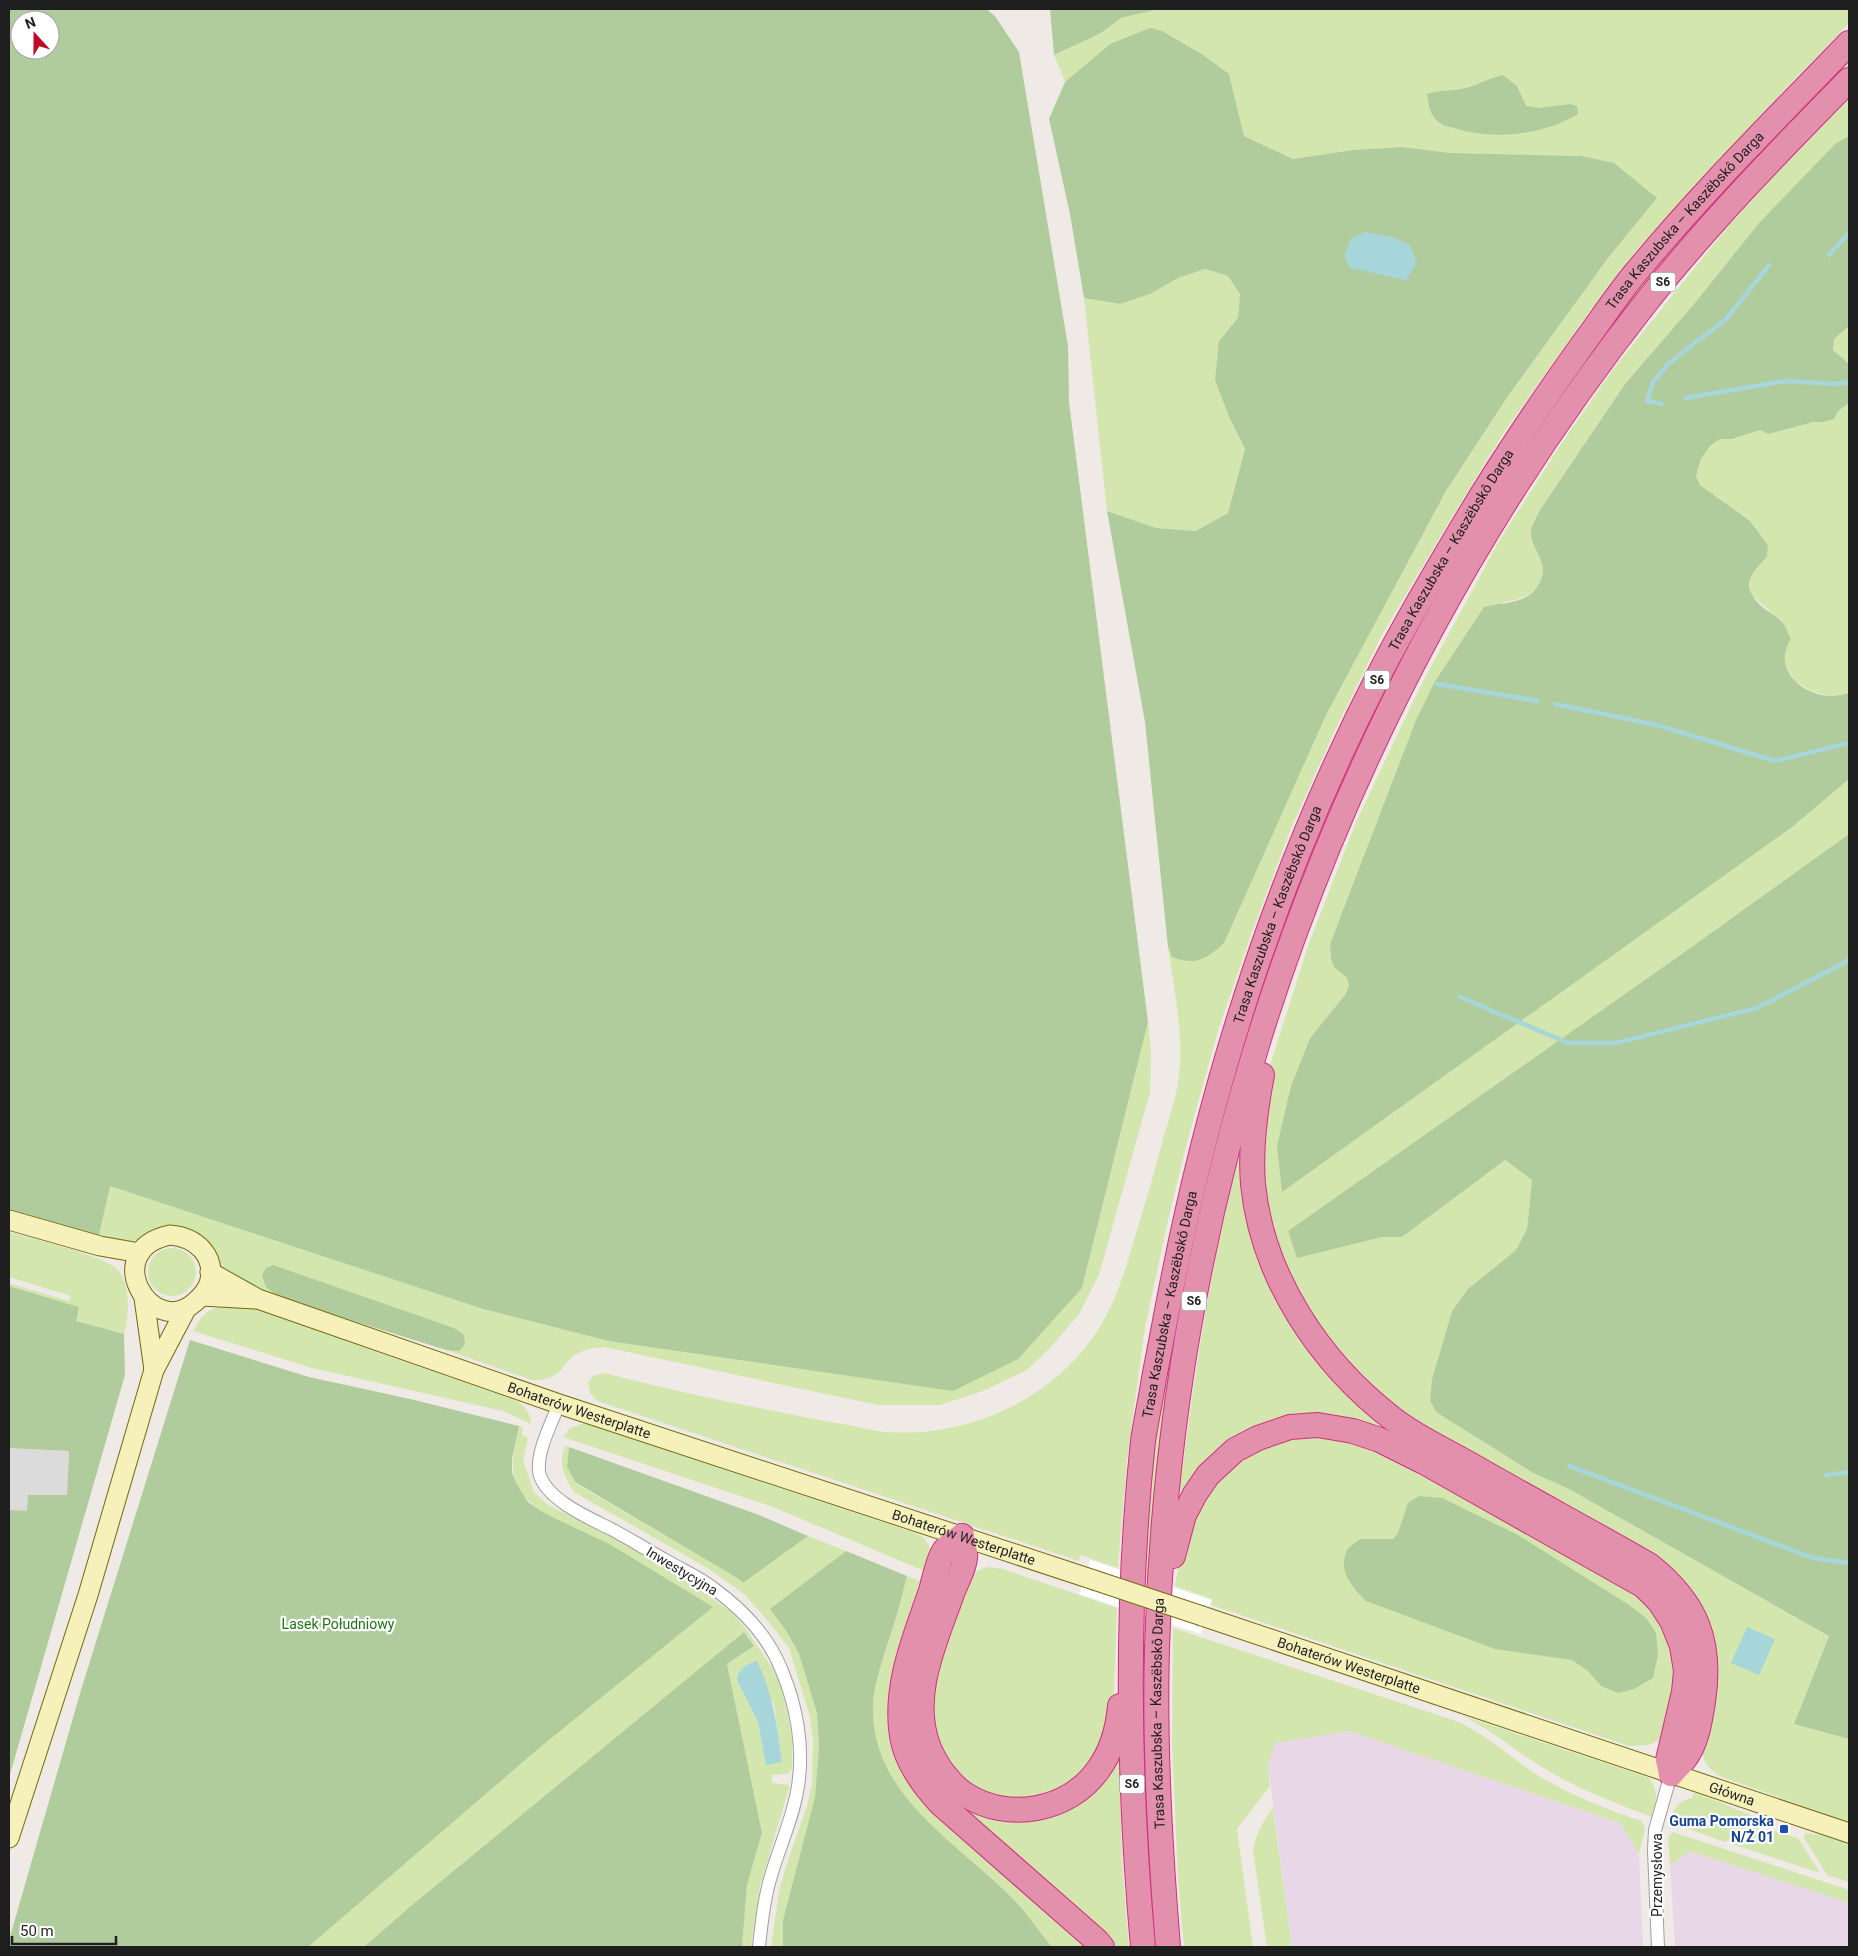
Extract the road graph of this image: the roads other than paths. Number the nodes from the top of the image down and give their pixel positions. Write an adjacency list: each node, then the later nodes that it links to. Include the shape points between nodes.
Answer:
1 (1849, 44): 14 (highway, Trasa Kaszubska – Kaszëbskô Darga / S6, via 1709,188 1638,270 1538,406 1431,580 1339,758 1259,958 1225,1064 1190,1196 1144,1434 1134,1541)
2 (1849, 80): 3 (highway, Trasa Kaszubska – Kaszëbskô Darga / S6, via 1742,192 1651,296 1562,417 1504,506 1409,672 1362,768)
3 (1282, 966): 15 (highway, Trasa Kaszubska – Kaszëbskô Darga / S6, via 1217,1189 1191,1319 1162,1544); 16 (highway, via 1257,1100 1252,1147 1253,1185 1260,1222 1286,1292 1322,1350 1394,1420 1649,1565 1679,1593 1699,1628 1704,1644 1706,1682 1698,1729 1687,1756)
4 (9, 1220): 5 (main road)
5 (137, 1260): 6 (main road, via 148,1243 158,1237 182,1236 202,1248); 8 (main road, via 137,1287)
6 (210, 1272): 7 (main road, via 209,1285); 9 (main road, Bohaterów Westerplatte)
7 (202, 1296): 9 (main road, Bohaterów Westerplatte); 10 (main road)
8 (144, 1298): 10 (main road, via 169,1311); 11 (main road)
9 (258, 1299): 12 (main road, Bohaterów Westerplatte)
10 (185, 1311): 11 (main road)
11 (154, 1370): 18 (main road, via 88,1594)
12 (559, 1404): 13 (main road, Bohaterów Westerplatte); 19 (street, Inwestycyjna, via 538,1466 552,1493 574,1510 712,1587 743,1613 766,1640 782,1670 799,1731 798,1786 768,1887)
13 (962, 1536): 14 (highway, via 965,1558 930,1659 920,1711 929,1748 938,1765 966,1796 1014,1811 1046,1806 1064,1800 1098,1771 1110,1751 1118,1724); 16 (main road, Bohaterów Westerplatte, bridge); 20 (highway, via 944,1551 910,1655 903,1680 902,1737 912,1765 935,1798)
14 (1131, 1620): 21 (highway, Trasa Kaszubska – Kaszëbskô Darga / S6, via 1131,1747)
15 (1157, 1646): 16 (highway, via 1175,1544 1184,1515 1208,1475 1235,1450 1290,1427 1318,1425 1353,1431 1380,1440 1424,1462 1644,1586 1659,1601 1682,1646 1686,1671 1668,1760); 22 (highway, Trasa Kaszubska – Kaszëbskô Darga / S6, via 1157,1774)
16 (1671, 1774): 17 (main road, Główna); 23 (street, Przemysłowa, via 1655,1830)
17 (1849, 1833)
18 (9, 1838)
19 (759, 1947)
20 (1102, 1947)
21 (1143, 1947)
22 (1168, 1947)
23 (1658, 1947)

